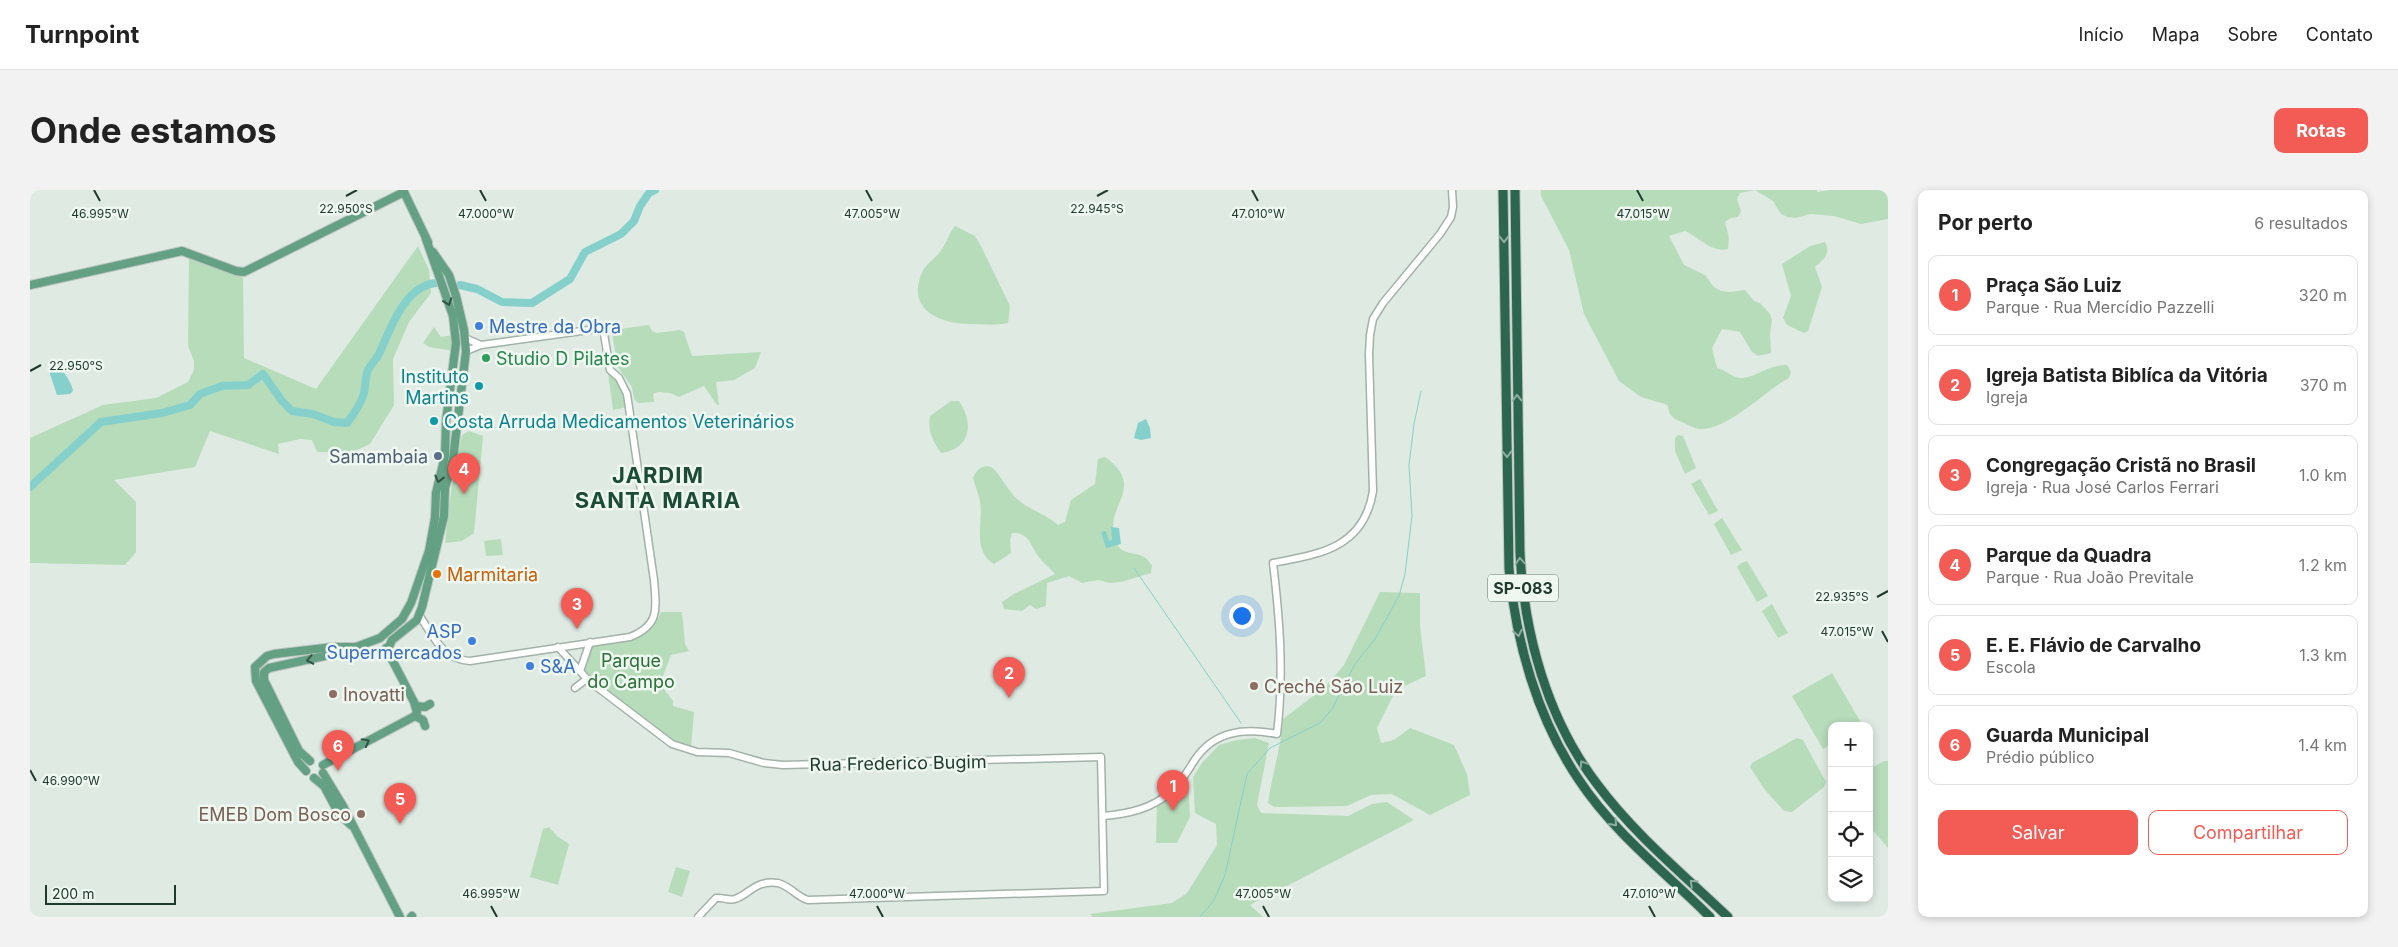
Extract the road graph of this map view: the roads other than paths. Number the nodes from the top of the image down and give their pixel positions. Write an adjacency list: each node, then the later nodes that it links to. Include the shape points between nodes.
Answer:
1 (1452, 190): 35 (street, via 1452,212 1440,234 1373,319 1370,344 1373,492 1369,509 1351,536 1326,552 1273,563 1280,622 1282,690 1277,734 1252,730 1227,734 1205,749 1182,780 1157,802 1141,810)
2 (1503, 190): 39 (highway, SP-083, one-way to 39, via 1509,569 1513,609 1524,657 1547,721 1578,780 1633,844)
3 (1515, 190): 40 (highway, SP-083, one-way to 3, via 1630,822 1592,777 1554,707 1533,644 1520,553)
4 (404, 191): 5 (main road); 8 (main road, via 244,272 182,251)
5 (426, 239): 6 (main road); 7 (main road)
6 (450, 275): 7 (main road, via 444,273); 9 (main road)
7 (439, 277): 10 (main road, one-way to 10, via 453,316)
8 (30, 285)
9 (465, 338): 11 (street); 12 (main road)
10 (456, 343): 12 (main road, via 460,350); 13 (main road, one-way to 13, via 445,456 436,493 435,518 429,551)
11 (481, 345): 12 (street); 16 (street, via 603,328 610,370 619,378 627,394 657,609 649,626 640,633)
12 (466, 352): 14 (main road, via 444,516)
13 (412, 603): 14 (main road); 15 (main road, via 402,619)
14 (419, 615): 19 (street, via 446,654 456,660 470,661); 20 (main road, via 412,625 392,640)
15 (380, 638): 18 (main road); 20 (main road)
16 (590, 642): 17 (street); 21 (street)
17 (576, 645): 19 (street); 21 (street); 22 (street, via 568,651)
18 (353, 647): 31 (main road, one-way to 31, via 264,672 264,680 299,751); 33 (main road, via 274,654 255,667 256,681 298,762)
19 (558, 647): 22 (street, Rua Frederico Bugim)
20 (388, 651): 28 (main road)
21 (585, 653): 23 (street)
22 (571, 660): 23 (street, via 577,664); 24 (street, Rua Frederico Bugim)
23 (582, 661): 24 (street)
24 (580, 671): 25 (street, Rua Frederico Bugim)
25 (589, 681): 26 (street); 35 (street, Rua Frederico Bugim, via 672,744 697,752 728,754 764,763 1102,758)
26 (576, 688)
27 (430, 704): 28 (main road, via 425,708)
28 (416, 706): 29 (main road)
29 (415, 716): 30 (main road, via 423,720); 32 (main road, one-way to 29)
30 (425, 726)
31 (310, 761): 32 (main road, via 319,760); 33 (main road)
32 (323, 769): 34 (main road); 36 (main road)
33 (306, 771): 34 (main road)
34 (314, 778): 36 (main road, via 324,786 339,814)
35 (1103, 816): 38 (street, via 1104,892 808,900 786,886 770,883 757,886 732,900 716,898)
36 (356, 830): 37 (main road)
37 (400, 917)
38 (698, 917)
39 (1710, 917)
40 (1728, 917)

